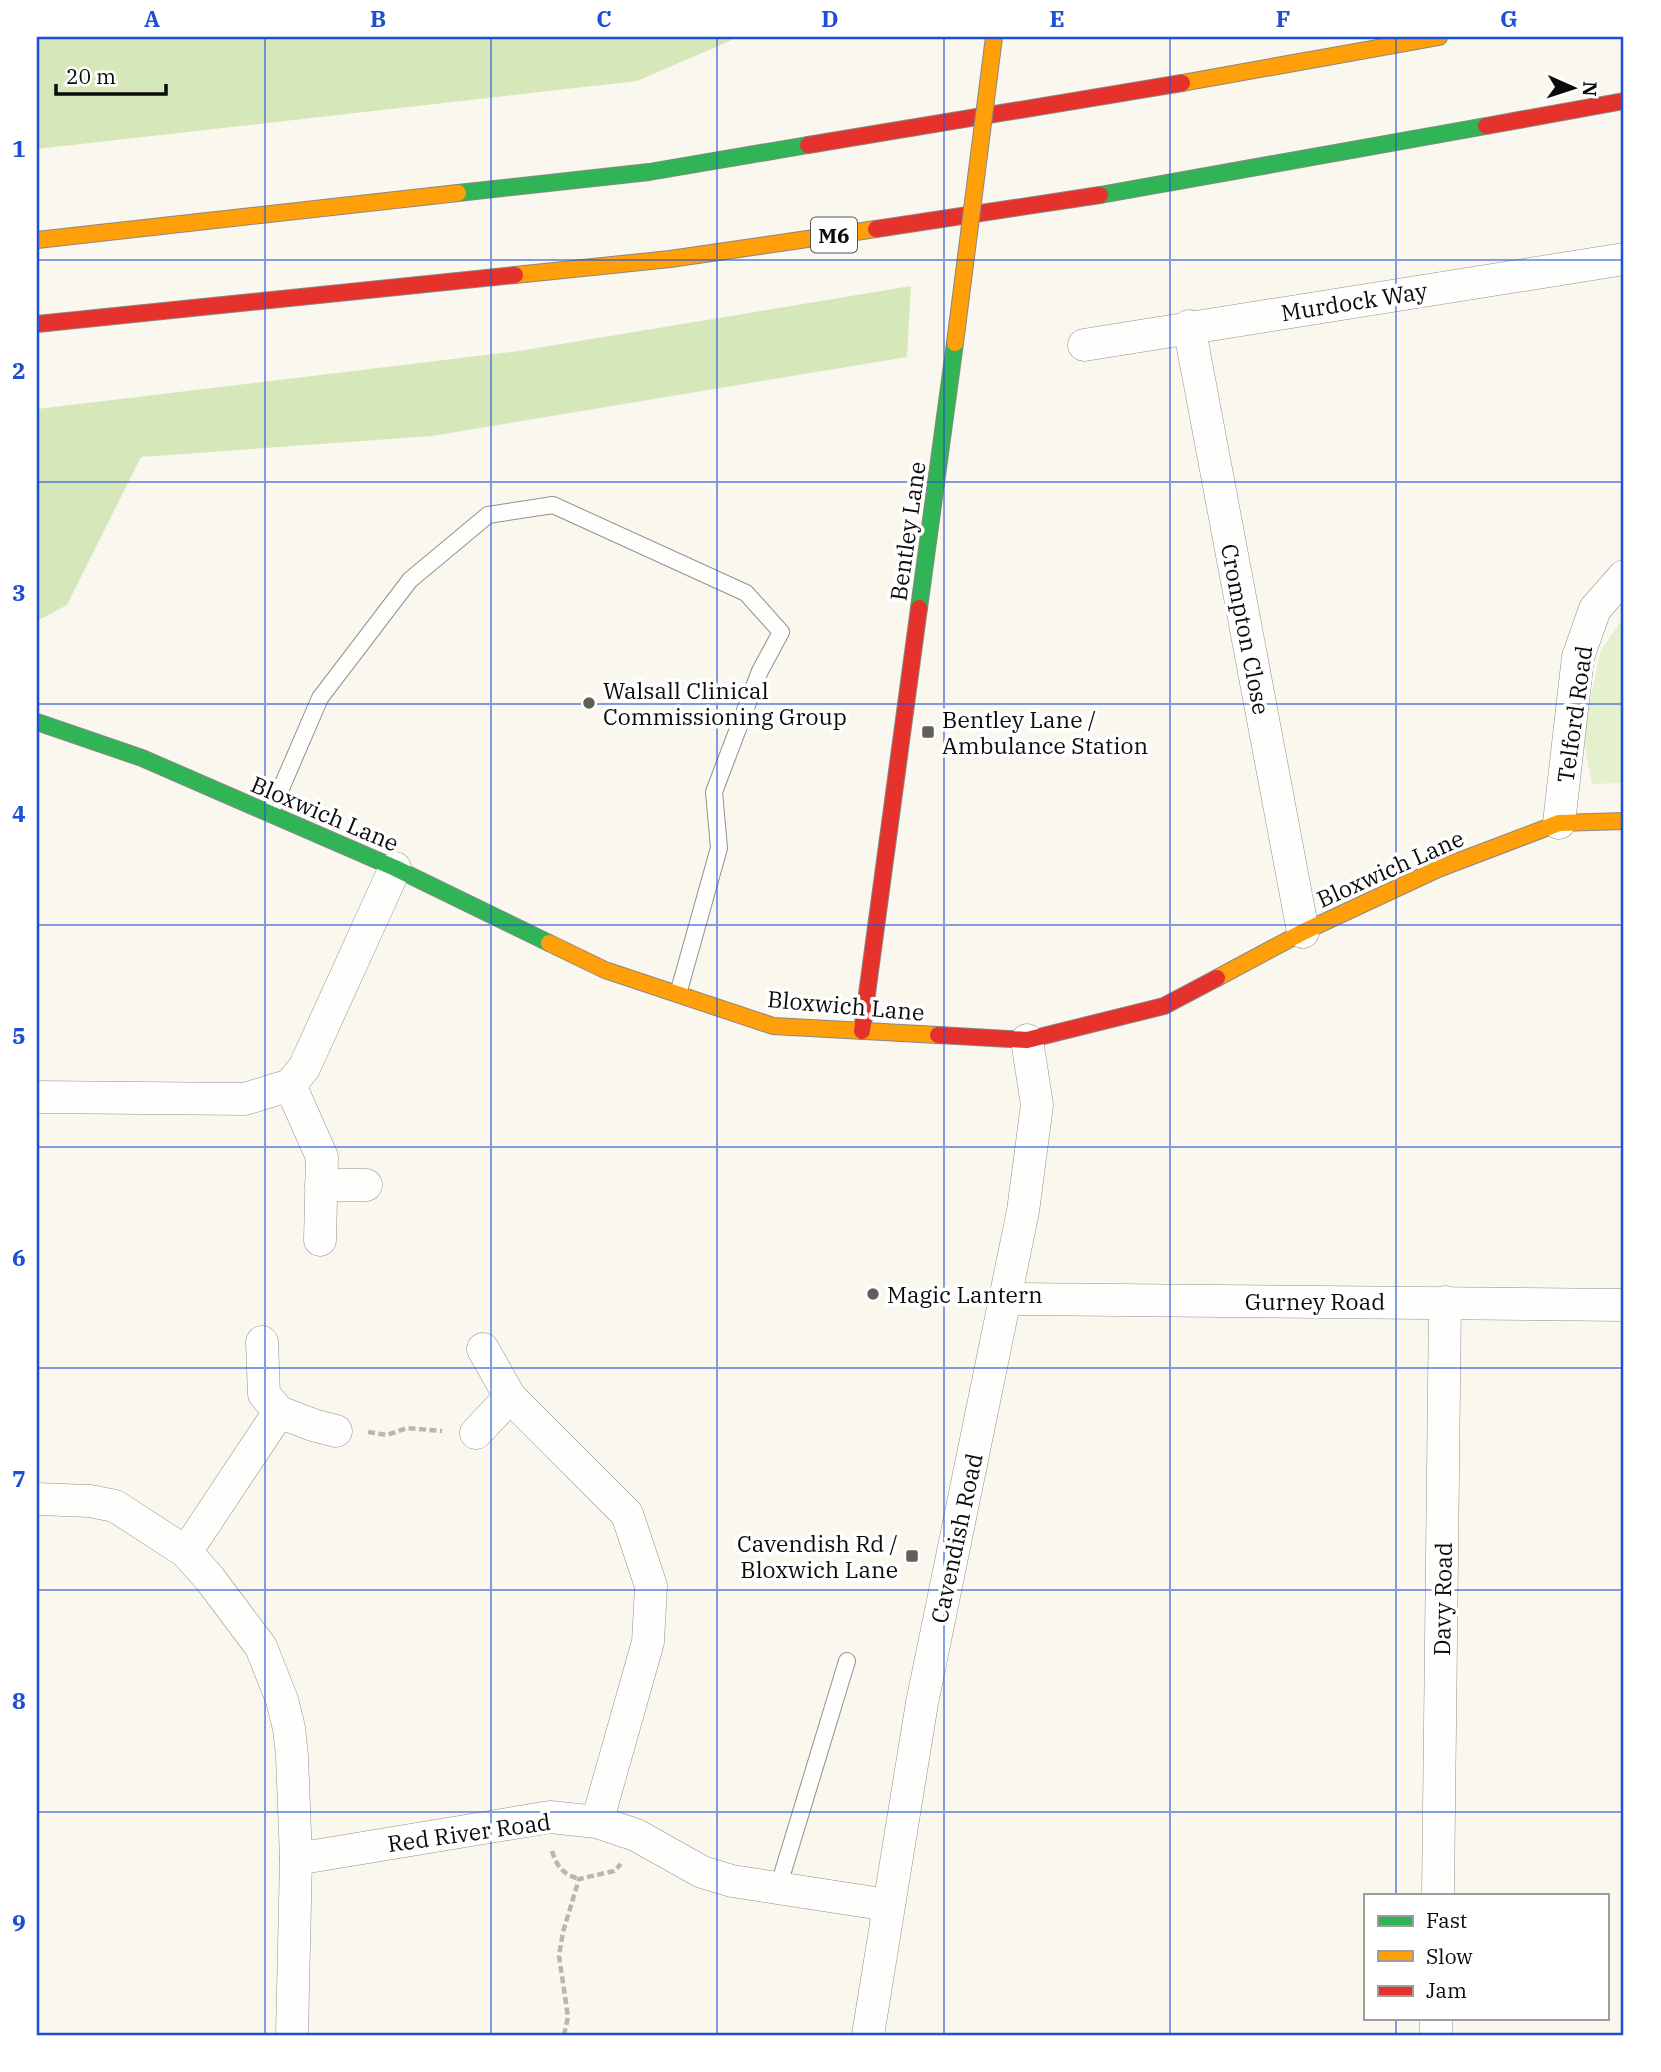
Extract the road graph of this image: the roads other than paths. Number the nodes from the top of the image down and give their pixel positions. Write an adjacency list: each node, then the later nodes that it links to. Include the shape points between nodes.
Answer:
1 (994, 37): 17 (main road, Bentley Lane, bridge)
2 (1439, 37): 4 (main road, via 649,172)
3 (1624, 101): 6 (main road, M6, via 1078,199 670,259)
4 (37, 240)
5 (1624, 259): 7 (street, Murdock Way)
6 (37, 324)
7 (1189, 326): 8 (street, Murdock Way); 15 (street, Crompton Close)
8 (1084, 345)
9 (1624, 576): 13 (street, Telford Road, via 1595,609 1578,657)
10 (37, 722): 11 (main road, Bloxwich Lane, via 142,758)
11 (270, 814): 14 (main road, Bloxwich Lane); 16 (lane, via 320,698 410,580 488,515 553,505 746,593 781,632 760,671 714,792 719,848)
12 (1624, 821): 13 (main road, Bloxwich Lane)
13 (1559, 822): 15 (main road, Bloxwich Lane, via 1438,869)
14 (394, 868): 16 (main road, Bloxwich Lane, via 604,970); 19 (street, via 304,1068)
15 (1303, 932): 18 (main road, Bloxwich Lane, via 1164,1006)
16 (678, 994): 17 (main road, Bloxwich Lane, via 774,1026)
17 (862, 1031): 18 (main road, Bloxwich Lane)
18 (1027, 1041): 24 (street, Cavendish Road, via 1037,1105)
19 (289, 1084): 20 (street, via 245,1099); 21 (street, via 322,1157)
20 (37, 1097)
21 (321, 1185): 22 (street); 23 (street)
22 (366, 1185)
23 (320, 1240)
24 (1006, 1299): 25 (street, Gurney Road); 40 (street, Cavendish Road, via 922,1703)
25 (1446, 1302): 26 (street, Gurney Road); 39 (street, Davy Road)
26 (1624, 1305)
27 (262, 1342): 30 (street, via 264,1394)
28 (483, 1349): 29 (street)
29 (510, 1397): 32 (street); 36 (street, via 627,1514 651,1586 648,1642)
30 (279, 1412): 31 (street); 34 (street)
31 (336, 1431)
32 (476, 1433)
33 (37, 1499): 34 (street, via 115,1506)
34 (186, 1552): 37 (street, via 261,1647 282,1700 292,1756)
35 (847, 1661): 38 (lane)
36 (597, 1822): 37 (street, Red River Road, via 550,1817); 38 (street, Red River Road, via 636,1835 702,1872)
37 (296, 1859): 41 (street)
38 (778, 1888): 40 (street, Red River Road)
39 (1438, 1894)
40 (888, 1905): 42 (street, Cavendish Road)
41 (292, 2035)
42 (868, 2035)

